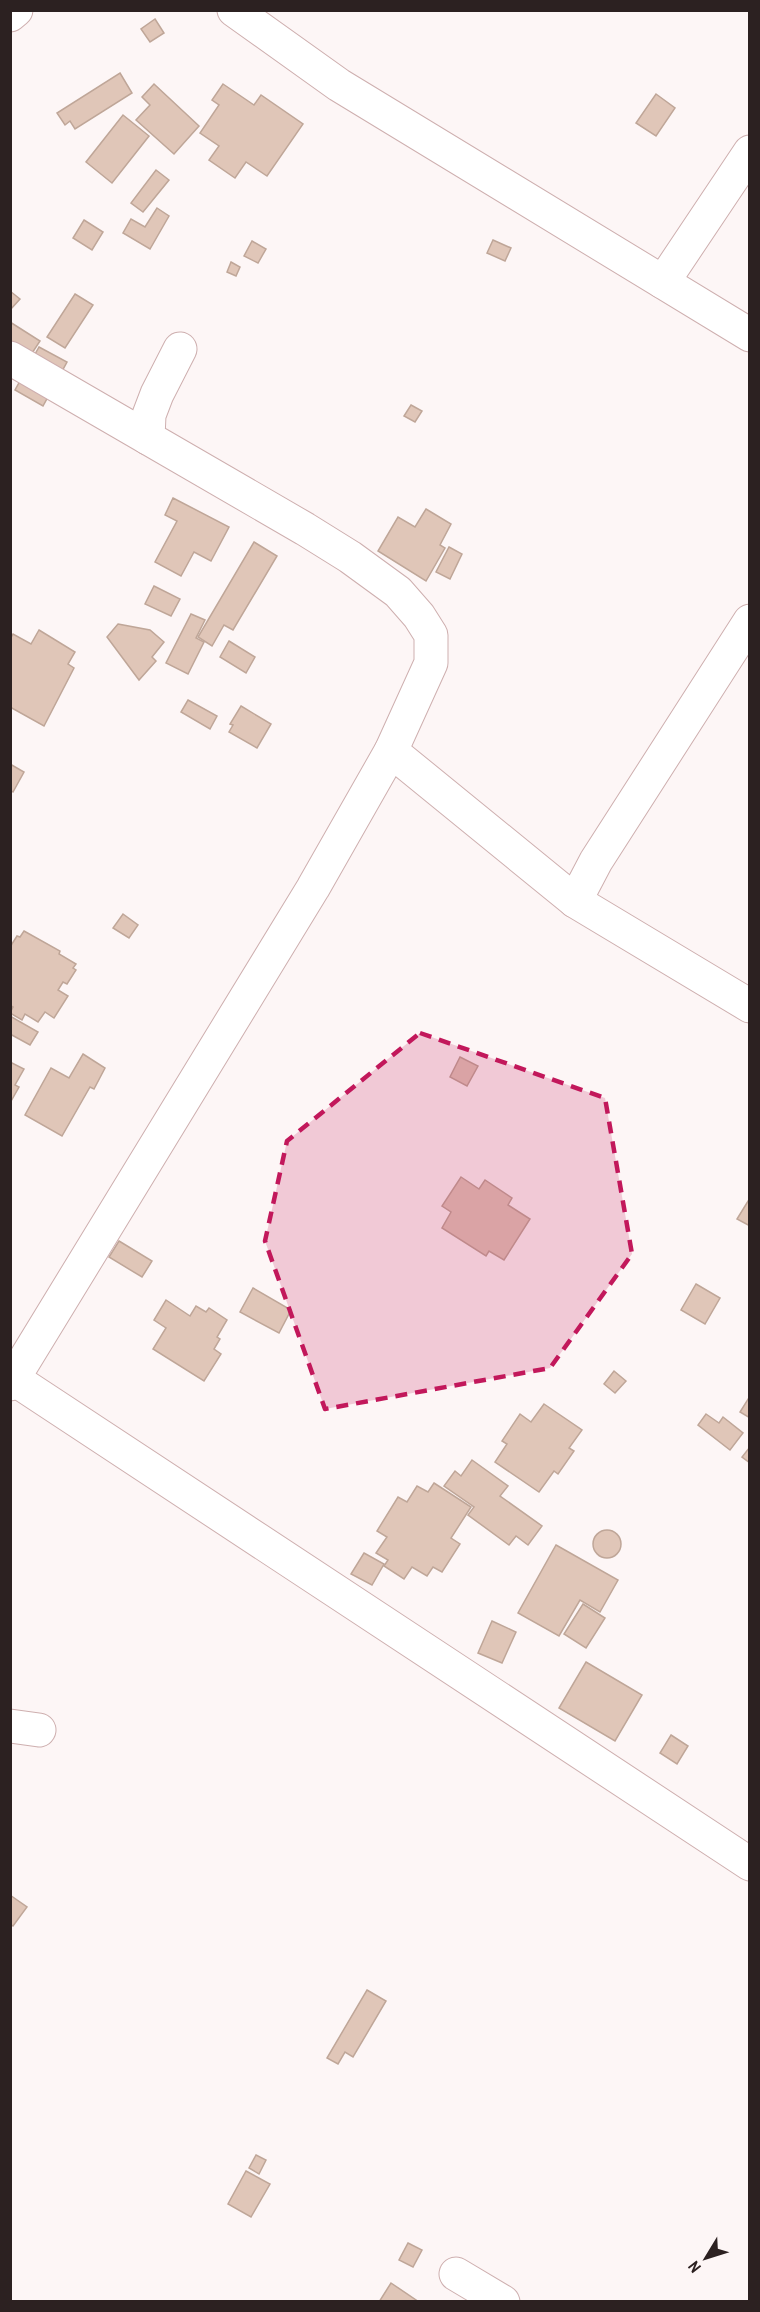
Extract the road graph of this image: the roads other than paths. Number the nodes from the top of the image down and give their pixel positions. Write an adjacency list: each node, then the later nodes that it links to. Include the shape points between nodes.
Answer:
1 (16, 10): 3 (street)
2 (234, 10): 5 (street, via 339,84)
3 (10, 15)
4 (750, 152): 5 (street)
5 (663, 282): 6 (street)
6 (750, 335)
7 (180, 349): 9 (street, via 149,415)
8 (10, 358): 9 (street)
9 (148, 438): 11 (street, via 351,557 398,592 418,616 431,635 431,663)
10 (750, 621): 12 (street, via 596,861)
11 (392, 751): 12 (street); 14 (street)
12 (575, 901): 13 (street)
13 (750, 1006)
14 (12, 1381): 15 (street)
15 (750, 1864)
16 (456, 2274): 17 (street)
17 (503, 2301)

